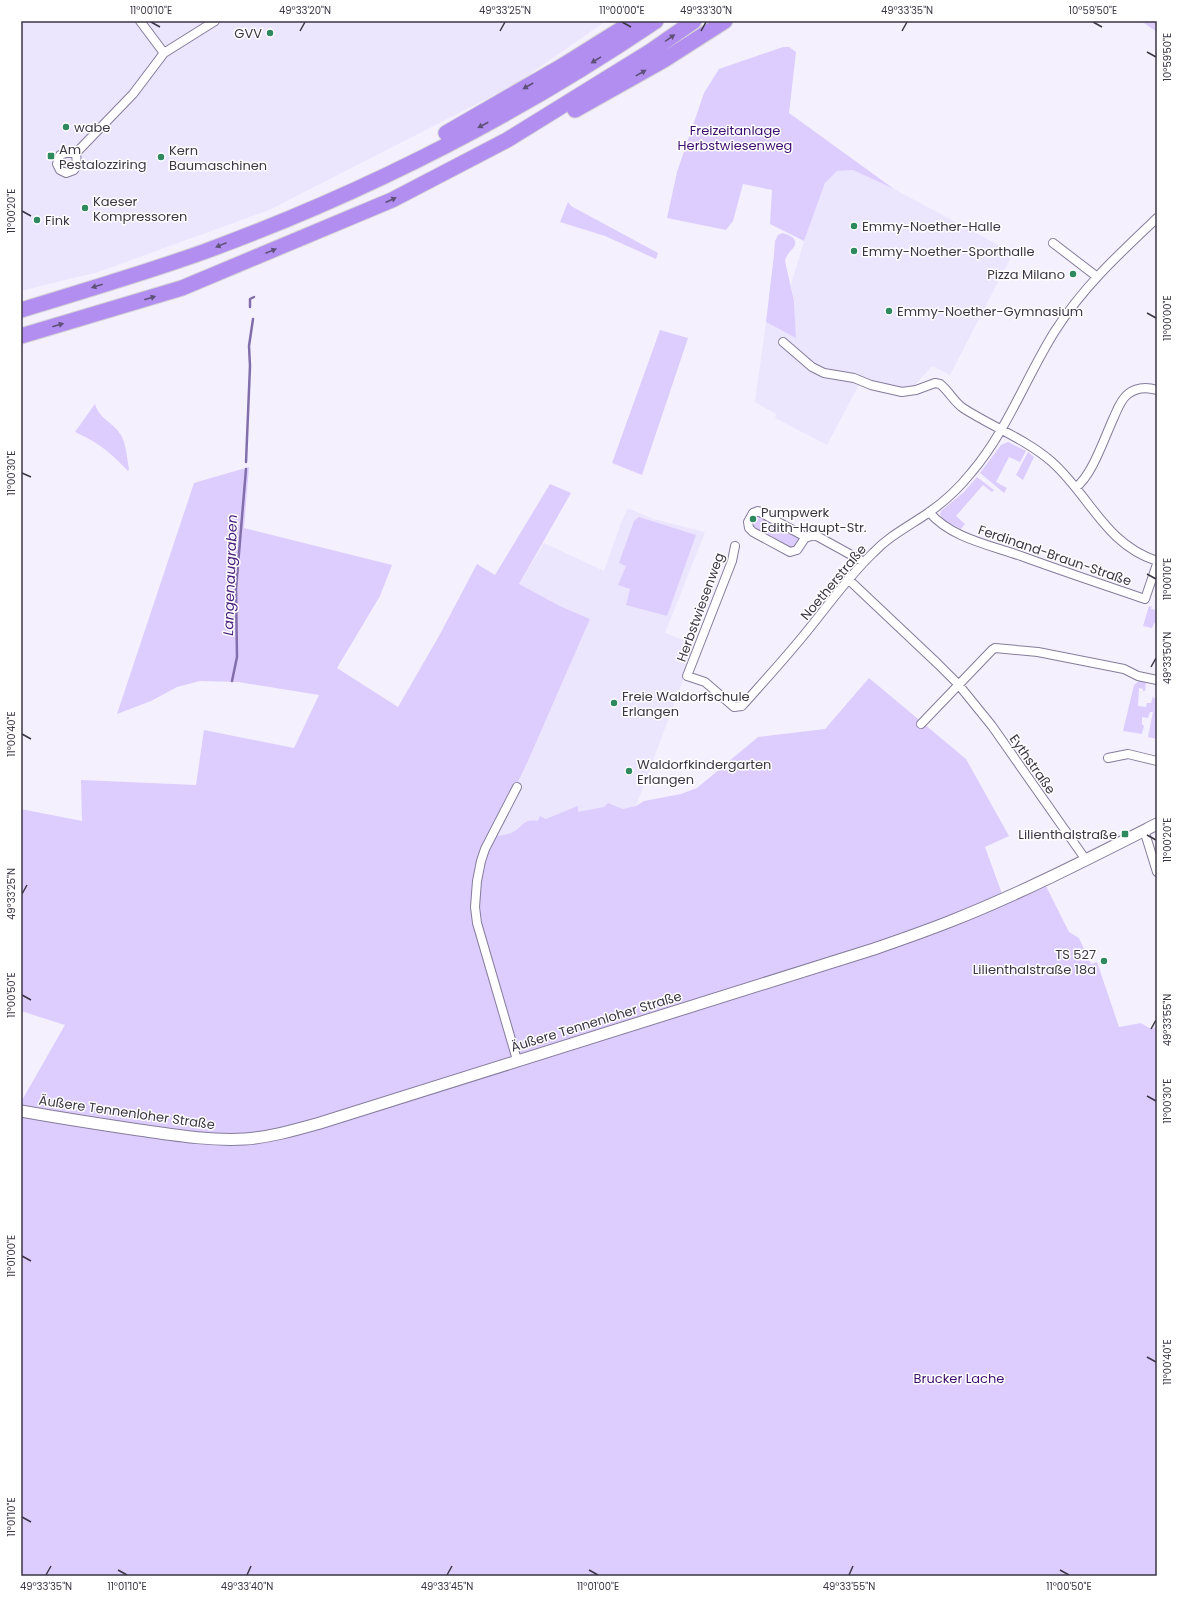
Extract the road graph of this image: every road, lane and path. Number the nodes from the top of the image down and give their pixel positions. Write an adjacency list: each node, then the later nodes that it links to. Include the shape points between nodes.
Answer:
1 (140, 21): 8 (street)
2 (215, 21): 8 (street)
3 (623, 21): 9 (highway)
4 (634, 21): 9 (highway)
5 (656, 21): 12 (highway, one-way to 12, via 549,90 512,110 420,158)
6 (694, 21): 10 (highway, one-way to 6, via 651,51)
7 (725, 21): 10 (highway, one-way to 7, via 537,131 664,60)
8 (164, 53): 11 (street, via 133,94)
9 (562, 66): 12 (highway, one-way to 12, via 408,155 333,192)
10 (507, 140): 17 (highway, one-way to 10, via 182,288 392,200)
11 (76, 153)
12 (296, 215): 16 (highway, one-way to 16, via 155,269)
13 (1157, 218): 15 (street, Noetherstraße)
14 (1053, 243): 15 (street)
15 (1096, 276): 20 (street, Noetherstraße, via 1070,308 1033,368)
16 (21, 310)
17 (21, 336)
18 (783, 342): 20 (street, via 812,367 824,373 854,378 902,392 937,383 961,406)
19 (1157, 390): 21 (street, via 1139,388 1126,396 1086,476)
20 (1001, 430): 21 (street, via 1044,456); 22 (street, Noetherstraße, via 971,474)
21 (1076, 487): 25 (street, via 1116,538 1134,551)
22 (929, 512): 26 (street, Noetherstraße, via 885,541); 27 (street, Ferdinand-Braun-Straße, via 942,526 969,538 1145,599)
23 (805, 538): 23 (street, via 758,511 753,512 748,522 753,532 790,552 797,550); 26 (street, via 815,535)
24 (735, 546): 29 (street, Herbstwiesenweg, via 732,561)
25 (1157, 561)
26 (864, 562): 28 (street, Noetherstraße)
27 (1157, 564)
28 (848, 579): 29 (street, Noetherstraße, via 812,626 742,706 734,707 705,682); 31 (street, Eythstraße)
29 (687, 676)
30 (1157, 680): 31 (street, via 1138,676 1124,669 1046,654 995,648)
31 (958, 684): 32 (street); 38 (street, Eythstraße, via 992,726)
32 (921, 724)
33 (1108, 758): 34 (street, via 1125,754)
34 (1157, 761)
35 (517, 787): 40 (street, via 485,849 477,881 475,907 477,923)
36 (1157, 824): 37 (street, Äußere Tennenloher Straße)
37 (1144, 830): 38 (street, Äußere Tennenloher Straße); 39 (street)
38 (1086, 860): 40 (street, Äußere Tennenloher Straße, via 952,921 874,949)
39 (1157, 872)
40 (517, 1060): 41 (street, Äußere Tennenloher Straße, via 320,1123 251,1138 185,1136)
41 (21, 1111)

